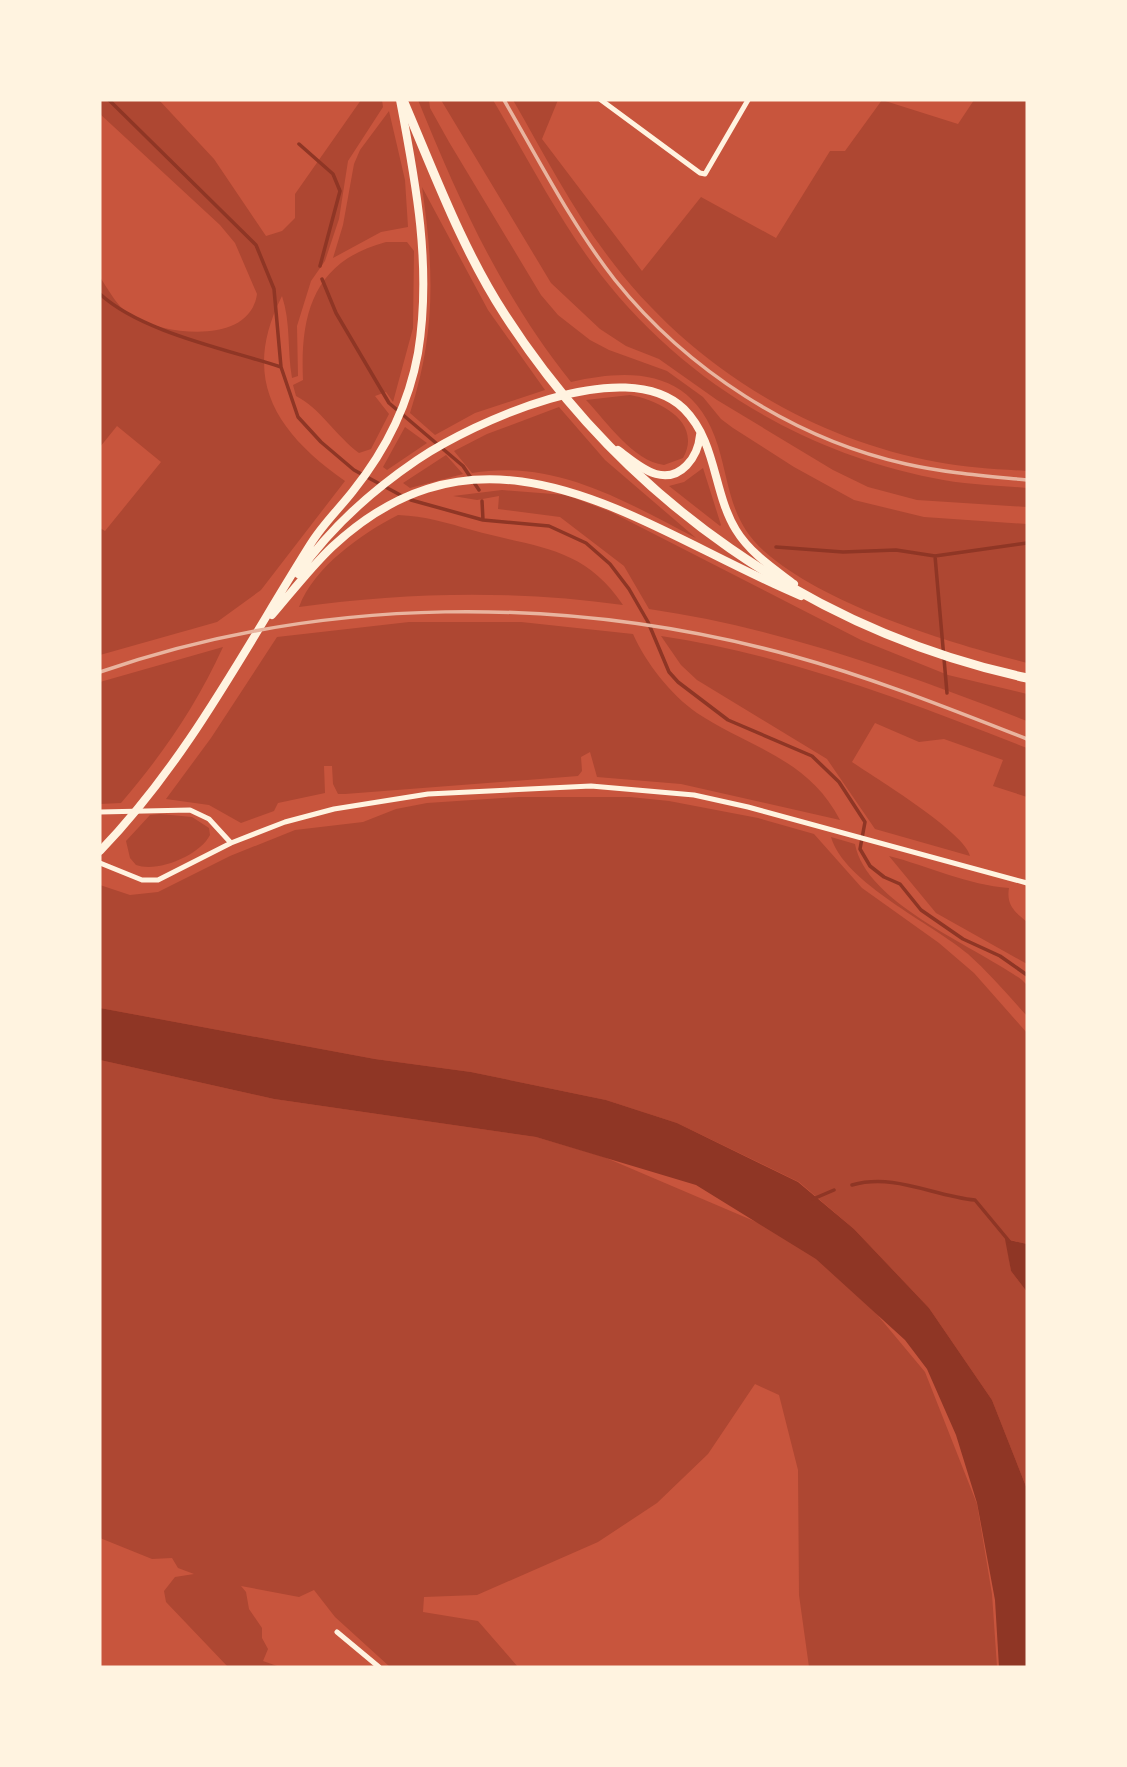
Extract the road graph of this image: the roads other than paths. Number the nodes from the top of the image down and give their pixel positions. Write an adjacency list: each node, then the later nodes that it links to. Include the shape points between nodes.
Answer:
1 (401, 100): 5 (main road, via 446,202 505,315); 7 (main road, via 415,178 423,269 411,378 380,453 312,541)
2 (601, 100): 3 (street, via 705,174)
3 (748, 100)
4 (700, 432): 5 (main road, via 689,464 666,475 641,467); 6 (main road, via 735,529 755,554); 7 (main road, via 686,411 668,397 644,388 615,386 525,408 471,431 418,460 363,503 305,564)
5 (601, 438): 6 (main road, via 647,485 716,540 763,573)
6 (823, 605): 7 (main road, via 760,579 626,511 553,485 476,479 436,486 375,514 331,548); 8 (main road, via 920,647)
7 (258, 631): 11 (main road, via 165,775)
8 (1027, 678)
9 (100, 812): 10 (street, via 190,810 209,819)
10 (231, 843): 12 (street, via 158,880 142,880); 13 (street, via 334,809 428,794 591,786 694,796)
11 (100, 850)
12 (100, 863)
13 (1027, 883)
14 (337, 1632): 15 (street)
15 (379, 1667)

